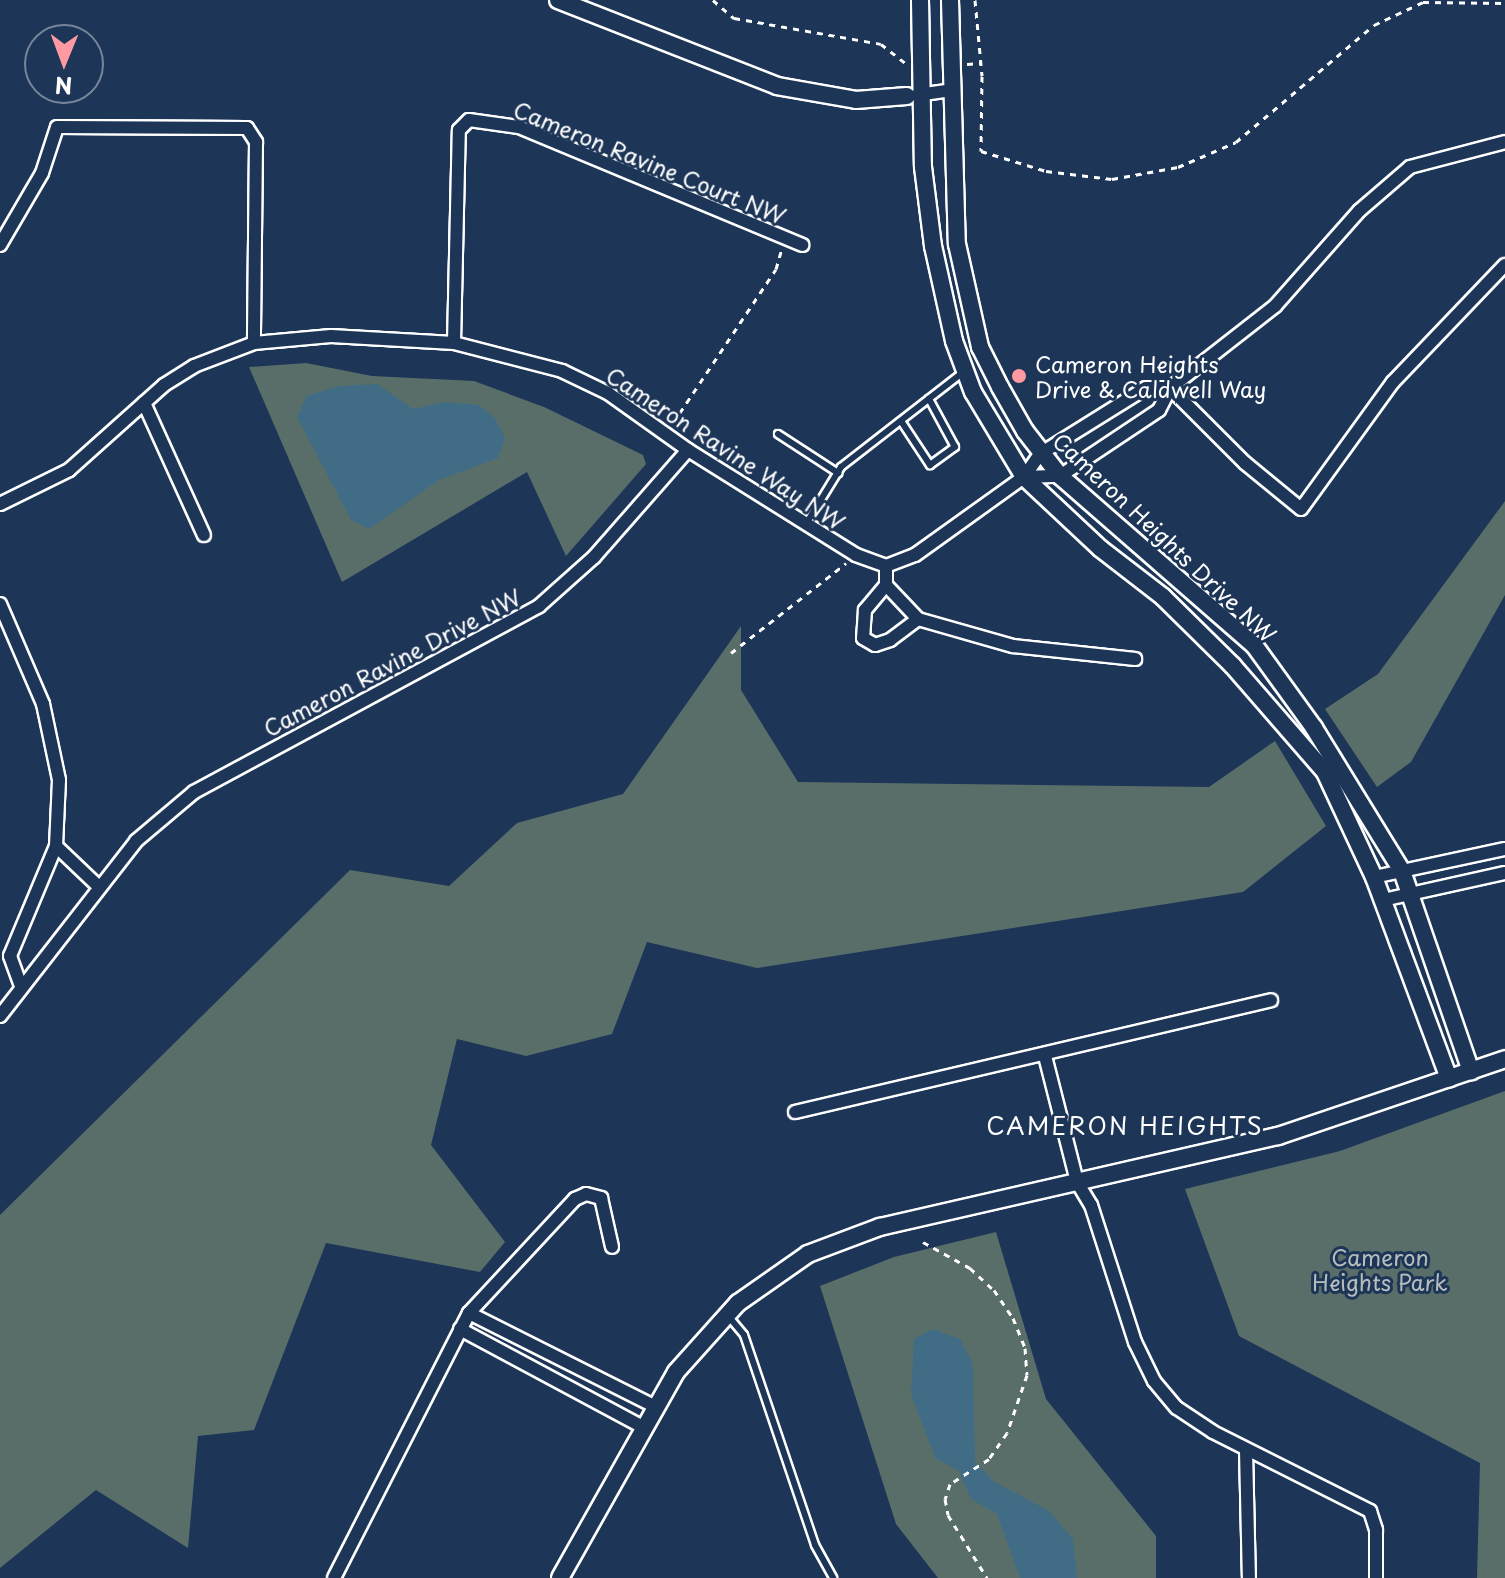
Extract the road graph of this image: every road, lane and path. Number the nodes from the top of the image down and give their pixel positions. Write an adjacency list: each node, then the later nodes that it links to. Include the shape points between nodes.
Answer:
1 (558, 0): 12 (street, via 777,86 856,100)
2 (713, 0): 9 (path, via 734,18 874,42 907,66)
3 (920, 0): 9 (street, Cameron Heights Drive NW)
4 (950, 0): 8 (street, Cameron Heights Drive NW)
5 (975, 0): 7 (path)
6 (1505, 3): 7 (path, via 1423,2 1374,25 1236,142 1178,167 1112,179 1046,171 981,151)
7 (981, 63): 8 (path)
8 (953, 64): 10 (street, Cameron Heights Drive NW)
9 (924, 65): 11 (street, Cameron Heights Drive NW)
10 (953, 90): 11 (street); 28 (street, Cameron Heights Drive NW, via 952,196 965,287 980,347)
11 (925, 94): 12 (street); 20 (street, Cameron Heights Drive NW, via 923,167 933,246)
12 (907, 96)
13 (1505, 142): 21 (street, via 1410,167 1359,211 1275,306)
14 (785, 238): 16 (street, Cameron Ravine Court NW); 19 (street, Cameron Ravine Court NW, via 519,127 469,120 459,130); 25 (path, via 776,269)
15 (0, 245): 18 (street, via 42,173 57,127 247,128 256,142)
16 (802, 245)
17 (1505, 265): 21 (street, via 1393,382 1301,509 1245,463)
18 (254, 343): 19 (street, Cameron Ravine Way NW, via 331,336); 23 (street, Cameron Ravine Way NW, via 194,366)
19 (454, 343): 25 (street, Cameron Ravine Way NW, via 562,371 608,393)
20 (965, 371): 22 (lane); 31 (street, Cameron Heights Drive NW, via 1000,444)
21 (1170, 388): 28 (street, via 1146,388); 30 (street, via 1159,410)
22 (929, 399): 24 (lane); 24 (lane, via 955,447 930,465)
23 (144, 403): 32 (street, Cameron Ravine Way NW, via 69,470); 34 (street)
24 (901, 421): 29 (lane)
25 (667, 433): 27 (street, Cameron Ravine Way NW)
26 (778, 434): 29 (lane)
27 (688, 450): 33 (street, Cameron Ravine Way NW); 48 (street, Cameron Ravine Drive NW, via 594,557 539,606 194,792 136,841)
28 (1040, 454): 30 (street, Cameron Heights Drive NW); 31 (street)
29 (838, 473): 33 (lane)
30 (1060, 476): 31 (street); 42 (street, Cameron Heights Drive NW, via 1254,645)
31 (1024, 477): 36 (street, via 915,555); 42 (street, Cameron Heights Drive NW, via 1101,549 1163,597)
32 (0, 504)
33 (806, 524): 35 (street, Cameron Ravine Way NW)
34 (204, 535)
35 (856, 555): 36 (street, Cameron Ravine Way NW); 40 (path)
36 (886, 566): 37 (street)
37 (886, 585): 39 (street); 39 (street, via 865,610 863,638 875,645 890,640)
38 (0, 604): 43 (street, via 43,704 56,755)
39 (918, 619): 41 (street, via 1013,646)
40 (731, 653)
41 (1135, 659)
42 (1308, 734): 45 (street, Cameron Heights Drive NW, via 1363,804); 47 (street, Cameron Heights Drive NW)
43 (56, 846): 48 (street); 51 (street, via 10,956)
44 (1505, 849): 45 (street)
45 (1402, 871): 47 (street); 49 (street, Cameron Heights Drive NW)
46 (1505, 873): 49 (street)
47 (1374, 877): 50 (street, Cameron Heights Drive NW)
48 (98, 886): 51 (street, Cameron Ravine Drive NW)
49 (1409, 894): 50 (street); 56 (street, Cameron Heights Drive NW)
50 (1383, 900): 57 (street, Cameron Heights Drive NW)
51 (21, 986): 53 (street, Cameron Ravine Drive NW)
52 (1271, 1000): 54 (street)
53 (0, 1016)
54 (1045, 1056): 58 (street); 59 (street)
55 (1505, 1059): 56 (street)
56 (1471, 1071): 57 (street)
57 (1449, 1079): 59 (street, via 1278,1136)
58 (795, 1112)
59 (1077, 1182): 63 (street, via 847,1237 771,1276); 67 (street, via 1091,1205 1135,1342 1154,1381 1193,1420)
60 (923, 1242): 71 (path, via 970,1268 994,1290 1021,1336 1024,1389 1007,1433 983,1463 947,1491 945,1507)
61 (612, 1247): 62 (street, via 601,1198 586,1194 575,1199)
62 (469, 1313): 64 (street); 65 (street)
63 (727, 1314): 65 (street); 70 (lane, via 744,1335 815,1545)
64 (460, 1329): 66 (street); 68 (street)
65 (654, 1406): 66 (street)
66 (643, 1427): 69 (street)
67 (1246, 1450): 72 (street); 73 (street, via 1370,1511 1376,1530)
68 (334, 1578)
69 (560, 1578)
70 (833, 1578)
71 (987, 1578)
72 (1249, 1578)
73 (1376, 1578)

